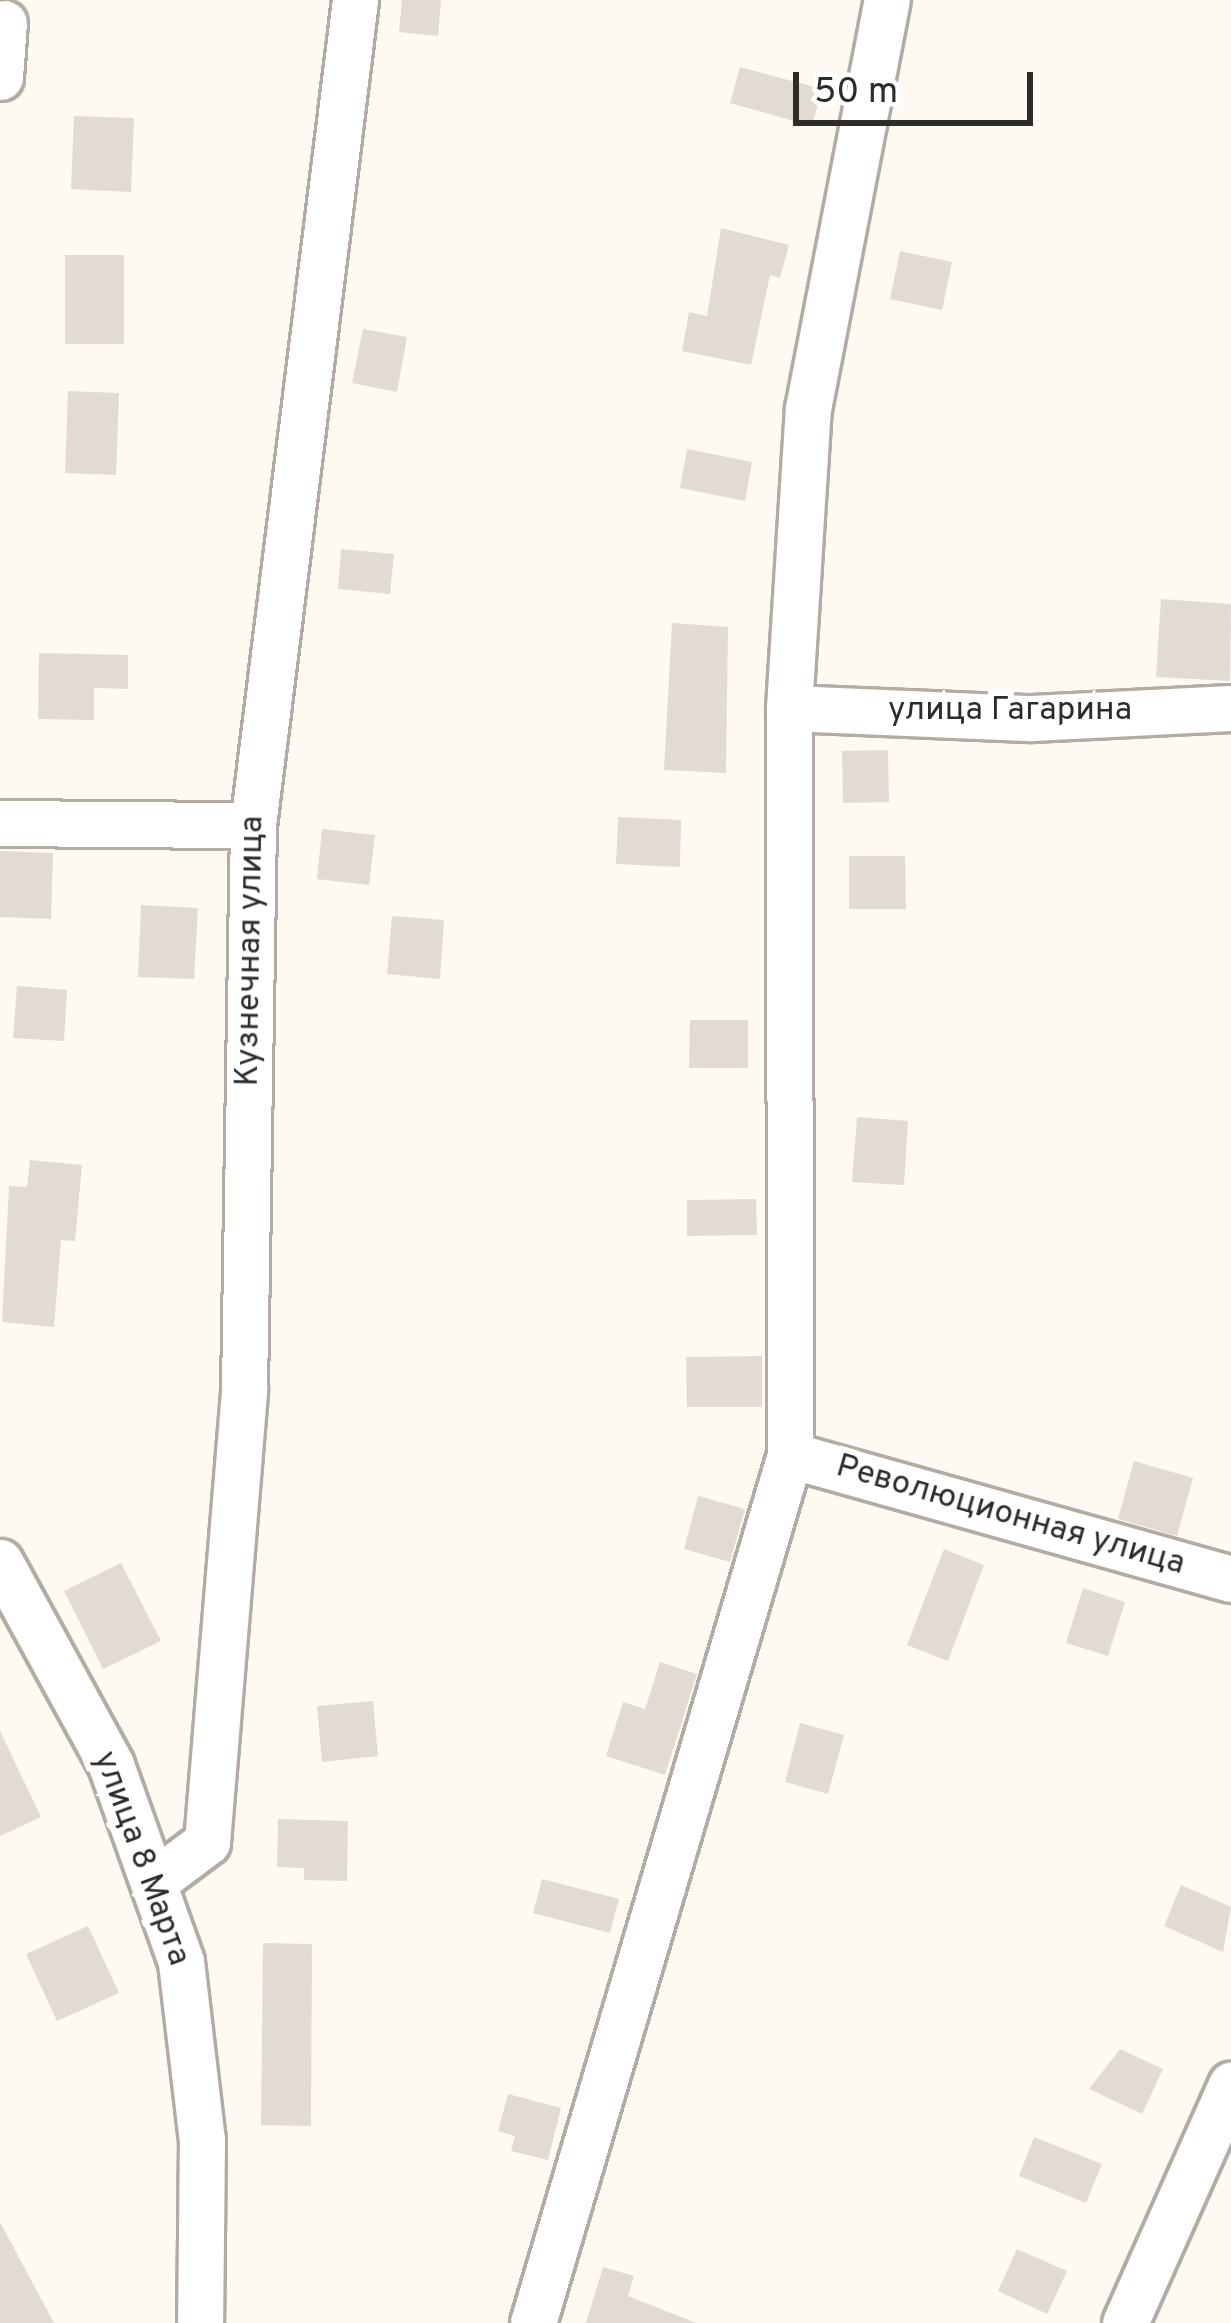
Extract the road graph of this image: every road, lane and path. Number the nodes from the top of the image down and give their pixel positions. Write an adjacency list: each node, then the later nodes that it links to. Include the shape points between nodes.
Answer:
1 (355, 0): 9 (street, Кузнечная улица)
2 (887, 0): 6 (street, via 808,409)
3 (4, 22): 4 (street)
4 (0, 68): 5 (street)
5 (0, 77)
6 (789, 708): 7 (street, улица Гагарина, via 1032,718); 10 (street)
7 (1231, 708)
8 (0, 823): 9 (street)
9 (253, 826): 13 (street, Кузнечная улица, via 244,1390 207,1842)
10 (790, 1456): 12 (street, Революционная улица); 16 (street)
11 (0, 1562): 13 (street, улица 8 Марта, via 112,1765)
12 (1231, 1579)
13 (155, 1881): 15 (street, улица 8 Марта, via 181,1962 202,2140)
14 (1231, 2086): 17 (street)
15 (200, 2323)
16 (533, 2323)
17 (1125, 2323)

